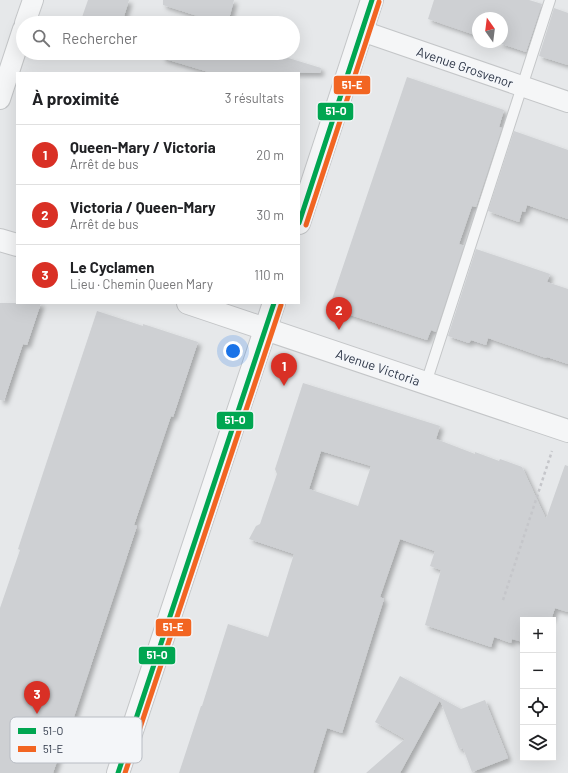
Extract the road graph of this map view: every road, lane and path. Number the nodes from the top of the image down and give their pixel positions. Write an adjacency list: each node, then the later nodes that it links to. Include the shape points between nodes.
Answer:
1 (33, 0): 4 (street)
2 (372, 0): 5 (street)
3 (550, 0): 7 (lane)
4 (27, 16)
5 (362, 31): 7 (street, Avenue Grosvenor); 10 (street)
6 (16, 51): 8 (street)
7 (522, 86): 9 (street, Avenue Grosvenor); 16 (lane)
8 (0, 100)
9 (568, 102)
10 (300, 220)
11 (0, 240): 12 (street)
12 (16, 246)
13 (191, 304): 15 (street, Avenue Victoria)
14 (274, 304): 15 (street)
15 (265, 329): 16 (street, Avenue Victoria); 20 (street)
16 (426, 383): 17 (street, Avenue Victoria)
17 (568, 431)
18 (552, 451): 19 (path)
19 (503, 600)
20 (137, 717)
21 (121, 763): 22 (street)
22 (118, 773)

